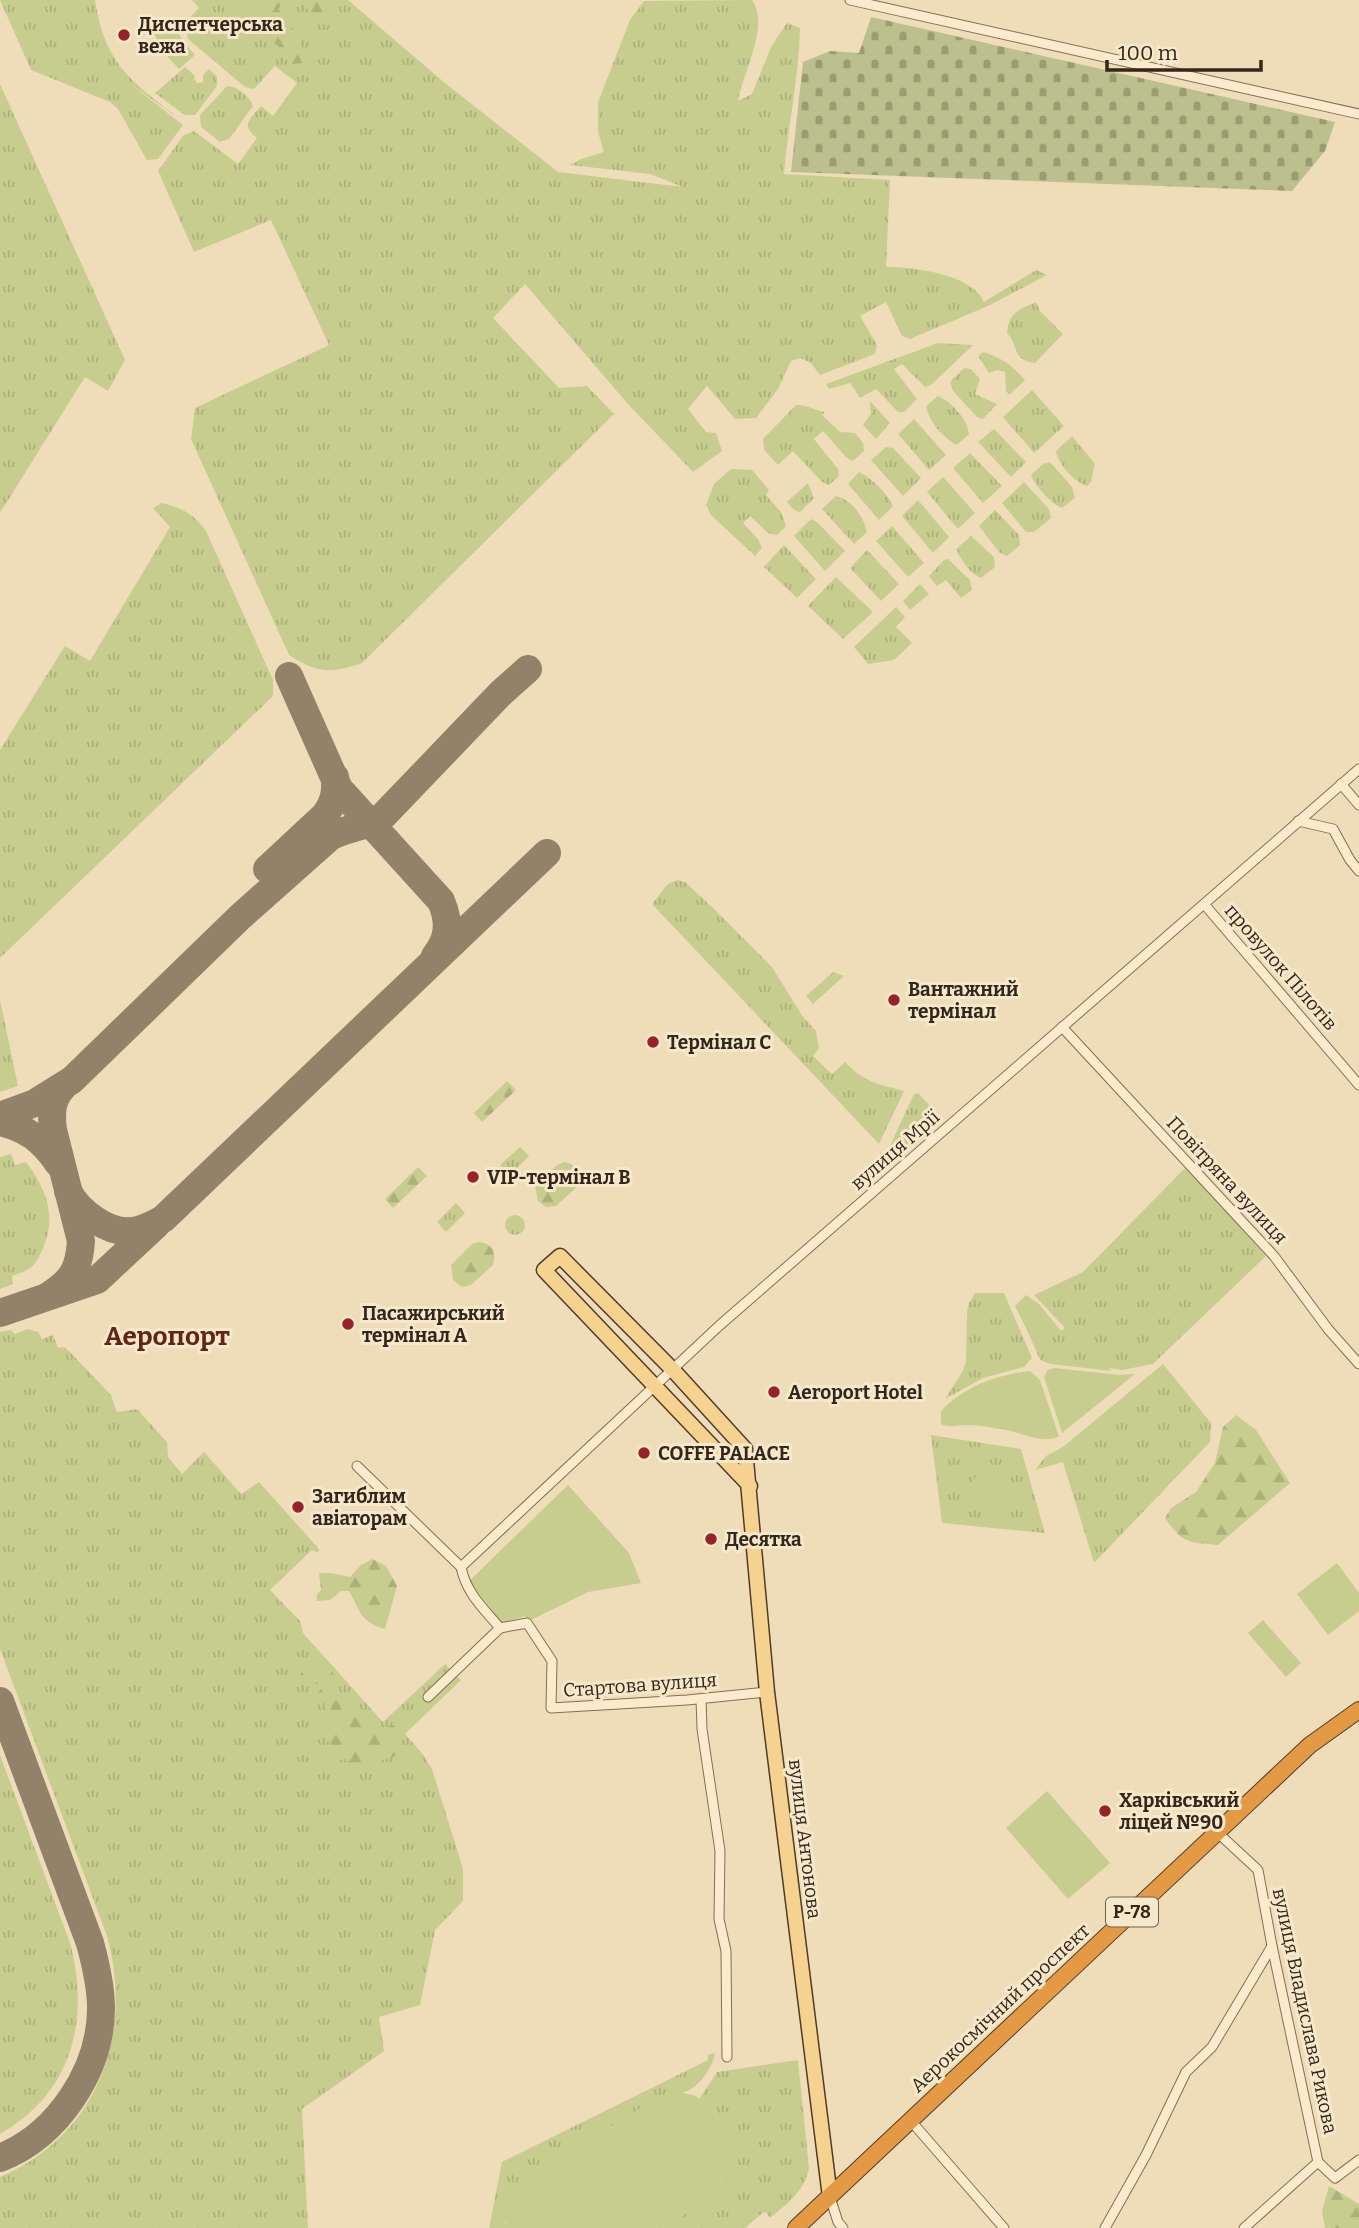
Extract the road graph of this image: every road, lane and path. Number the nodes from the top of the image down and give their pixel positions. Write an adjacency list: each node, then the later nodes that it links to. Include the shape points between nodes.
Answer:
1 (850, 0): 2 (street)
2 (1359, 114)
3 (1359, 768): 4 (street, вулиця Мрії)
4 (1341, 784): 5 (street); 6 (street, вулиця Мрії)
5 (1359, 805)
6 (1298, 821): 7 (street, via 1334,829); 8 (street, вулиця Мрії)
7 (1359, 871)
8 (1204, 904): 9 (street, вулиця Мрії); 10 (street, провулок Пілотів)
9 (1062, 1027): 11 (street, Повітряна вулиця, via 1275,1256); 12 (street, вулиця Мрії)
10 (1359, 1085)
11 (1359, 1364)
12 (673, 1370): 13 (street, вулиця Мрії); 13 (main road, вулиця Антонова, via 560,1256 544,1270); 15 (main road, вулиця Антонова, via 745,1449)
13 (656, 1385): 15 (main road, вулиця Антонова); 16 (street, вулиця Мрії)
14 (357, 1466): 16 (street)
15 (750, 1486): 18 (main road, вулиця Антонова)
16 (461, 1567): 17 (street, via 469,1591)
17 (500, 1628): 19 (street); 20 (street, Стартова вулиця, via 527,1623 552,1661 551,1708)
18 (767, 1692): 20 (street, Стартова вулиця); 28 (main road, вулиця Антонова)
19 (428, 1697)
20 (701, 1699): 24 (street, via 720,1850)
21 (1359, 1710): 22 (highway, Аерокосмічний проспект / Р-78, via 1310,1745)
22 (1217, 1832): 23 (street, вулиця Владислава Рикова, via 1258,1870); 25 (highway, Аерокосмічний проспект / Р-78)
23 (1272, 1946): 27 (street, вулиця Владислава Рикова); 32 (street, via 1212,2048 1186,2072)
24 (727, 2057)
25 (911, 2121): 28 (highway, Аерокосмічний проспект / Р-78); 31 (street)
26 (1359, 2160): 27 (street, вулиця Владислава Рикова, via 1335,2178)
27 (1318, 2162): 33 (street)
28 (830, 2197): 29 (highway, Аерокосмічний проспект / Р-78); 30 (street)
29 (796, 2228)
30 (843, 2228)
31 (1004, 2228)
32 (1105, 2228)
33 (1244, 2228)

